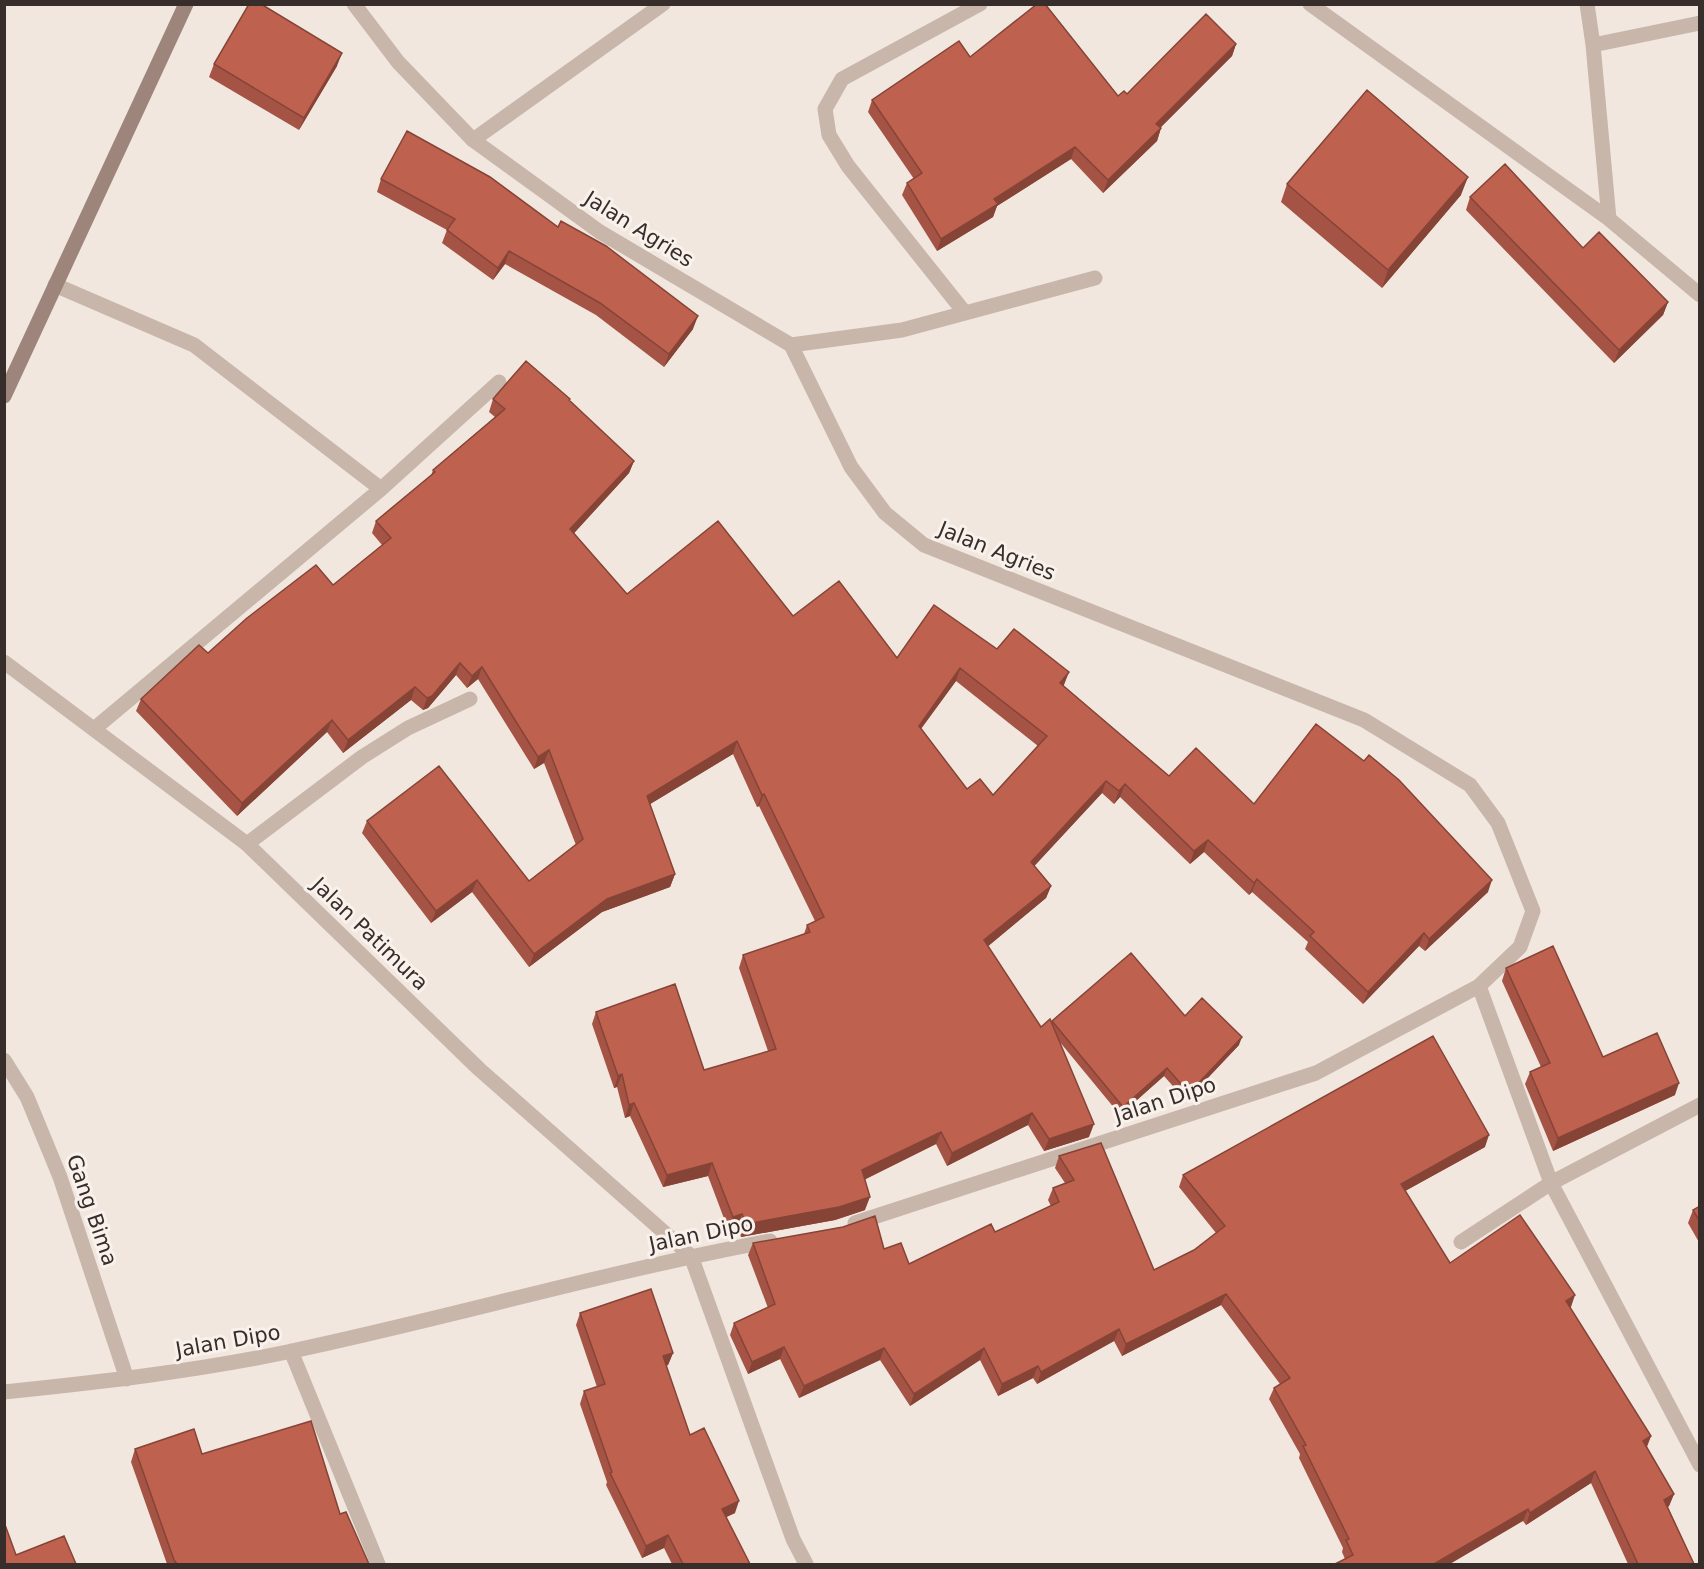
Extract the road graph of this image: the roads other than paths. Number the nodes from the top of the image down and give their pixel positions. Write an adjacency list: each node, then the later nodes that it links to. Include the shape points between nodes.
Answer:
1 (186, 4): 12 (street)
2 (354, 4): 9 (street, Jalan Agries, via 398,62)
3 (663, 4): 9 (street)
4 (980, 4): 14 (street, via 842,78 825,108 830,135 848,166)
5 (1310, 4): 10 (street)
6 (1587, 4): 8 (street)
7 (1700, 23): 8 (street)
8 (1593, 45): 10 (street)
9 (472, 140): 15 (street, Jalan Agries, via 600,232)
10 (1609, 219): 13 (street)
11 (1095, 278): 14 (street)
12 (55, 285): 17 (street); 18 (street, via 194,345)
13 (1700, 295)
14 (965, 313): 15 (street, via 902,330)
15 (791, 345): 23 (street, Jalan Agries, via 851,467 885,513 924,545 1364,720 1470,784 1498,823 1533,911 1520,947)
16 (499, 382): 18 (street)
17 (4, 396)
18 (381, 489): 21 (street)
19 (4, 662): 21 (street, Jalan Patimura)
20 (470, 699): 22 (street, via 408,728 362,757)
21 (94, 729): 22 (street, Jalan Patimura)
22 (247, 844): 30 (street, Jalan Patimura, via 479,1069)
23 (1479, 986): 26 (street); 27 (street, Jalan Dipo, via 1316,1073)
24 (4, 1060): 32 (street, Gang Bima, via 27,1097 60,1177)
25 (1700, 1106): 26 (street)
26 (1551, 1184): 29 (street); 34 (street)
27 (837, 1229)
28 (781, 1239): 30 (street, Jalan Dipo)
29 (1461, 1242)
30 (691, 1256): 31 (street, Jalan Dipo); 36 (street, via 793,1539)
31 (291, 1351): 32 (street, Jalan Dipo); 35 (street)
32 (127, 1379): 33 (street, Jalan Dipo)
33 (4, 1392)
34 (1700, 1465)
35 (378, 1564)
36 (806, 1564)

